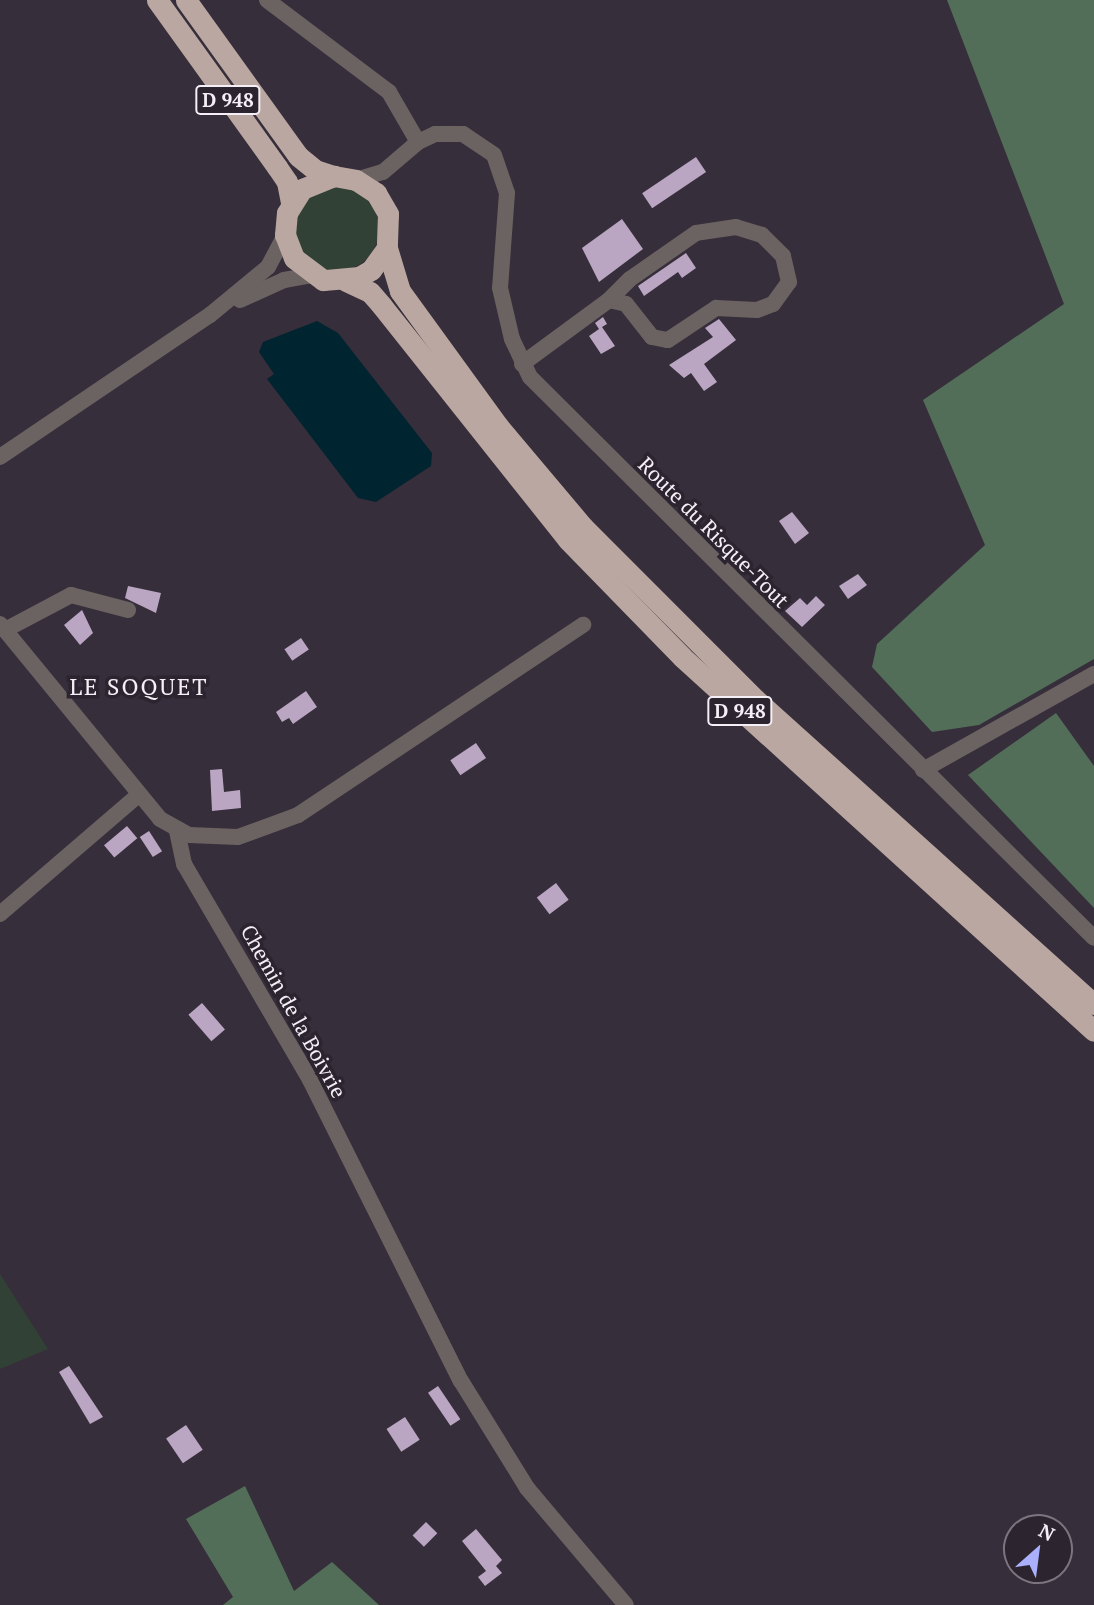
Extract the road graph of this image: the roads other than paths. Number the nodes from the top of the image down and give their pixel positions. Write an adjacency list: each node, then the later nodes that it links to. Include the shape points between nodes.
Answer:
1 (157, 0): 8 (highway, D 948, via 287,182)
2 (186, 0): 6 (highway, D 948, via 298,156 315,170)
3 (267, 0): 4 (street, via 389,92)
4 (418, 142): 5 (street); 16 (street, Route du Risque-Tout, via 435,134 463,134 494,155 503,172 507,193 500,288)
5 (398, 160): 7 (street, via 383,172); 9 (street, via 387,180)
6 (334, 176): 7 (highway); 8 (highway, via 302,189)
7 (356, 180): 9 (highway)
8 (291, 203): 10 (highway)
9 (385, 206): 11 (highway, via 390,222)
10 (285, 235): 12 (highway, via 293,258); 15 (street, via 268,267)
11 (387, 248): 13 (highway, via 371,270); 27 (highway, D 948, via 400,291 498,426 583,527 755,699)
12 (312, 275): 13 (highway); 15 (street, via 284,280)
13 (346, 281): 28 (highway, D 948, via 369,292 382,306 568,540 672,647)
14 (609, 300): 14 (street, via 626,304 652,337 668,340 716,308 757,310 773,304 789,282 783,256 762,235 736,227 696,233 629,279); 16 (street)
15 (210, 316): 17 (street)
16 (522, 364): 22 (street, Route du Risque-Tout, via 542,391)
17 (0, 457)
18 (128, 610): 20 (street, via 71,595)
19 (583, 625): 24 (street, via 298,815 238,837)
20 (3, 627): 23 (street)
21 (1094, 674): 22 (street)
22 (923, 770): 26 (street, Route du Risque-Tout)
23 (137, 796): 24 (street); 25 (street)
24 (177, 831): 29 (street, Chemin de la Boivrie, via 184,864 310,1080 461,1381 527,1488)
25 (0, 914)
26 (1094, 938)
27 (1094, 1004)
28 (1094, 1031)
29 (626, 1605)

